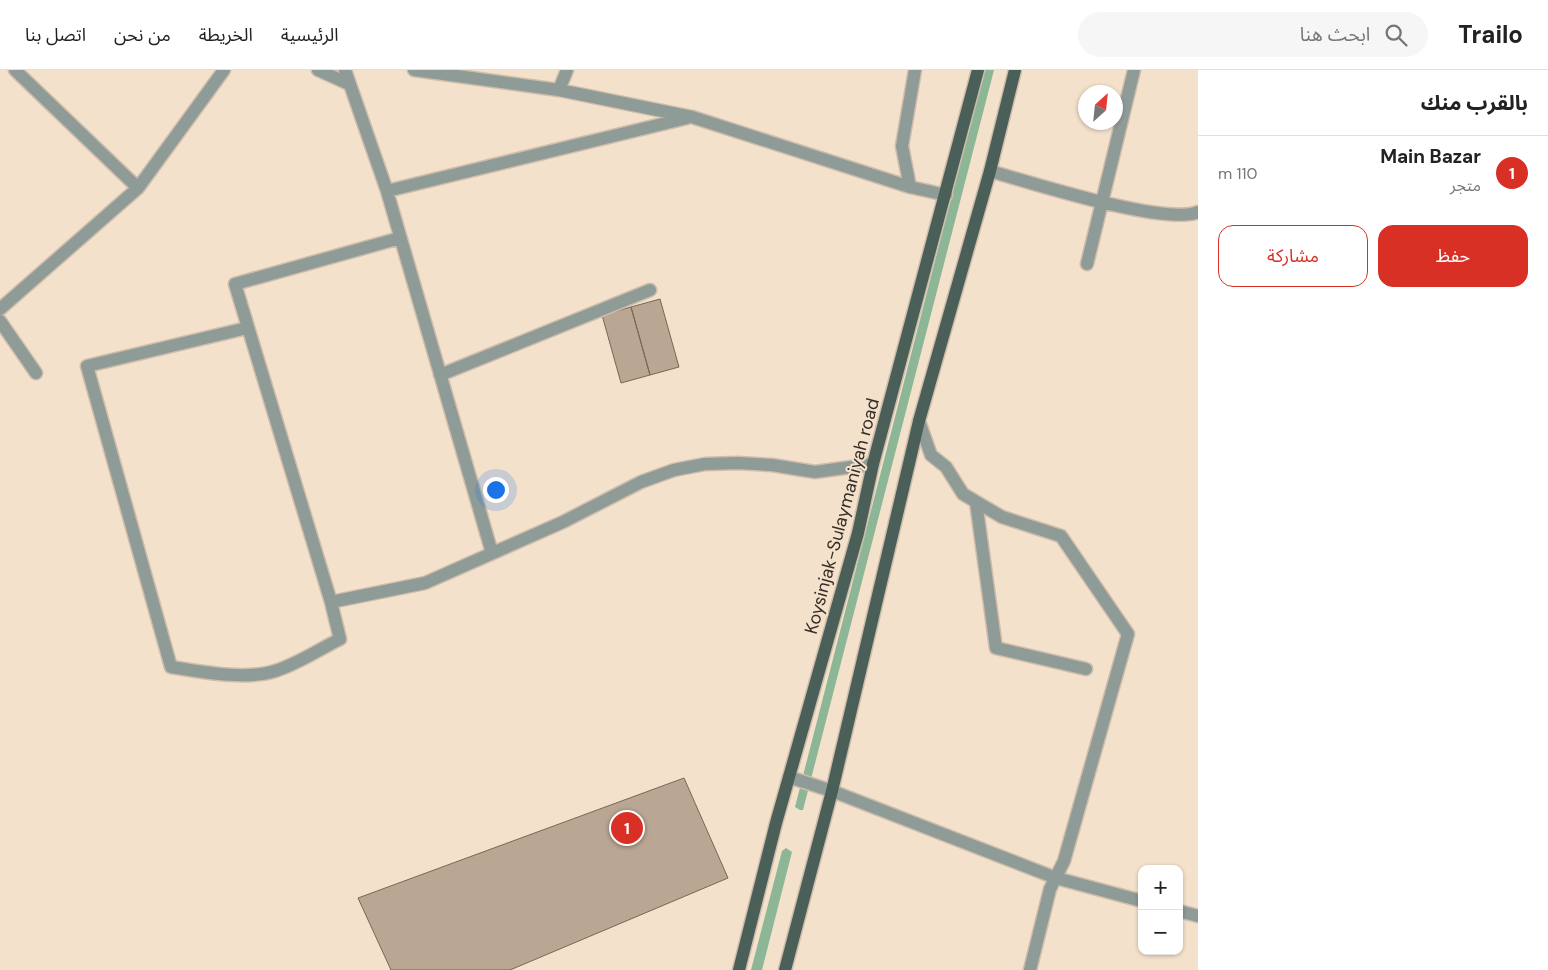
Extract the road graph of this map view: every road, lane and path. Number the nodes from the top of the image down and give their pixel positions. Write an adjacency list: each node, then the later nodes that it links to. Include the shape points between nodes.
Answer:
1 (15, 70): 16 (street)
2 (224, 70): 16 (street)
3 (318, 70): 11 (street)
4 (345, 70): 11 (street)
5 (414, 70): 12 (street)
6 (567, 70): 12 (street)
7 (915, 70): 15 (street, via 902,146)
8 (978, 70): 18 (main road, Koysinjak-Sulaymaniyah road)
9 (1015, 70): 14 (main road)
10 (1134, 70): 19 (street)
11 (349, 84): 17 (street)
12 (559, 90): 13 (street)
13 (692, 117): 15 (street); 17 (street)
14 (990, 171): 19 (street); 29 (main road)
15 (910, 187): 18 (street)
16 (138, 188): 24 (street)
17 (387, 191): 21 (street)
18 (946, 195): 30 (main road, Koysinjak-Sulaymaniyah road)
19 (1103, 201): 20 (street, via 1144,212 1189,216); 22 (street)
20 (1198, 212)
21 (400, 238): 26 (street, via 234,284); 28 (street)
22 (1088, 264)
23 (650, 290): 28 (street)
24 (0, 309)
25 (0, 321): 27 (street)
26 (247, 328): 33 (street); 33 (street, via 87,366 171,667 232,674 277,670 340,639)
27 (36, 373)
28 (440, 375): 32 (street)
29 (919, 421): 31 (street, via 932,456 946,467 963,494); 36 (main road)
30 (873, 464): 32 (street, via 815,472 738,462 674,470 641,482 563,522); 35 (main road, Koysinjak-Sulaymaniyah road, via 858,533)
31 (976, 502): 34 (street, via 996,648); 37 (street, via 1002,517 1061,536 1128,634 1064,861)
32 (492, 553): 33 (street, via 425,583)
33 (331, 602)
34 (1086, 669)
35 (789, 777): 36 (street); 41 (main road, Koysinjak-Sulaymaniyah road)
36 (832, 791): 37 (street); 42 (main road)
37 (1056, 878): 38 (street); 43 (street, via 1050,889)
38 (1138, 900)
39 (1183, 912): 40 (street)
40 (1198, 916)
41 (739, 970)
42 (785, 970)
43 (1030, 970)

